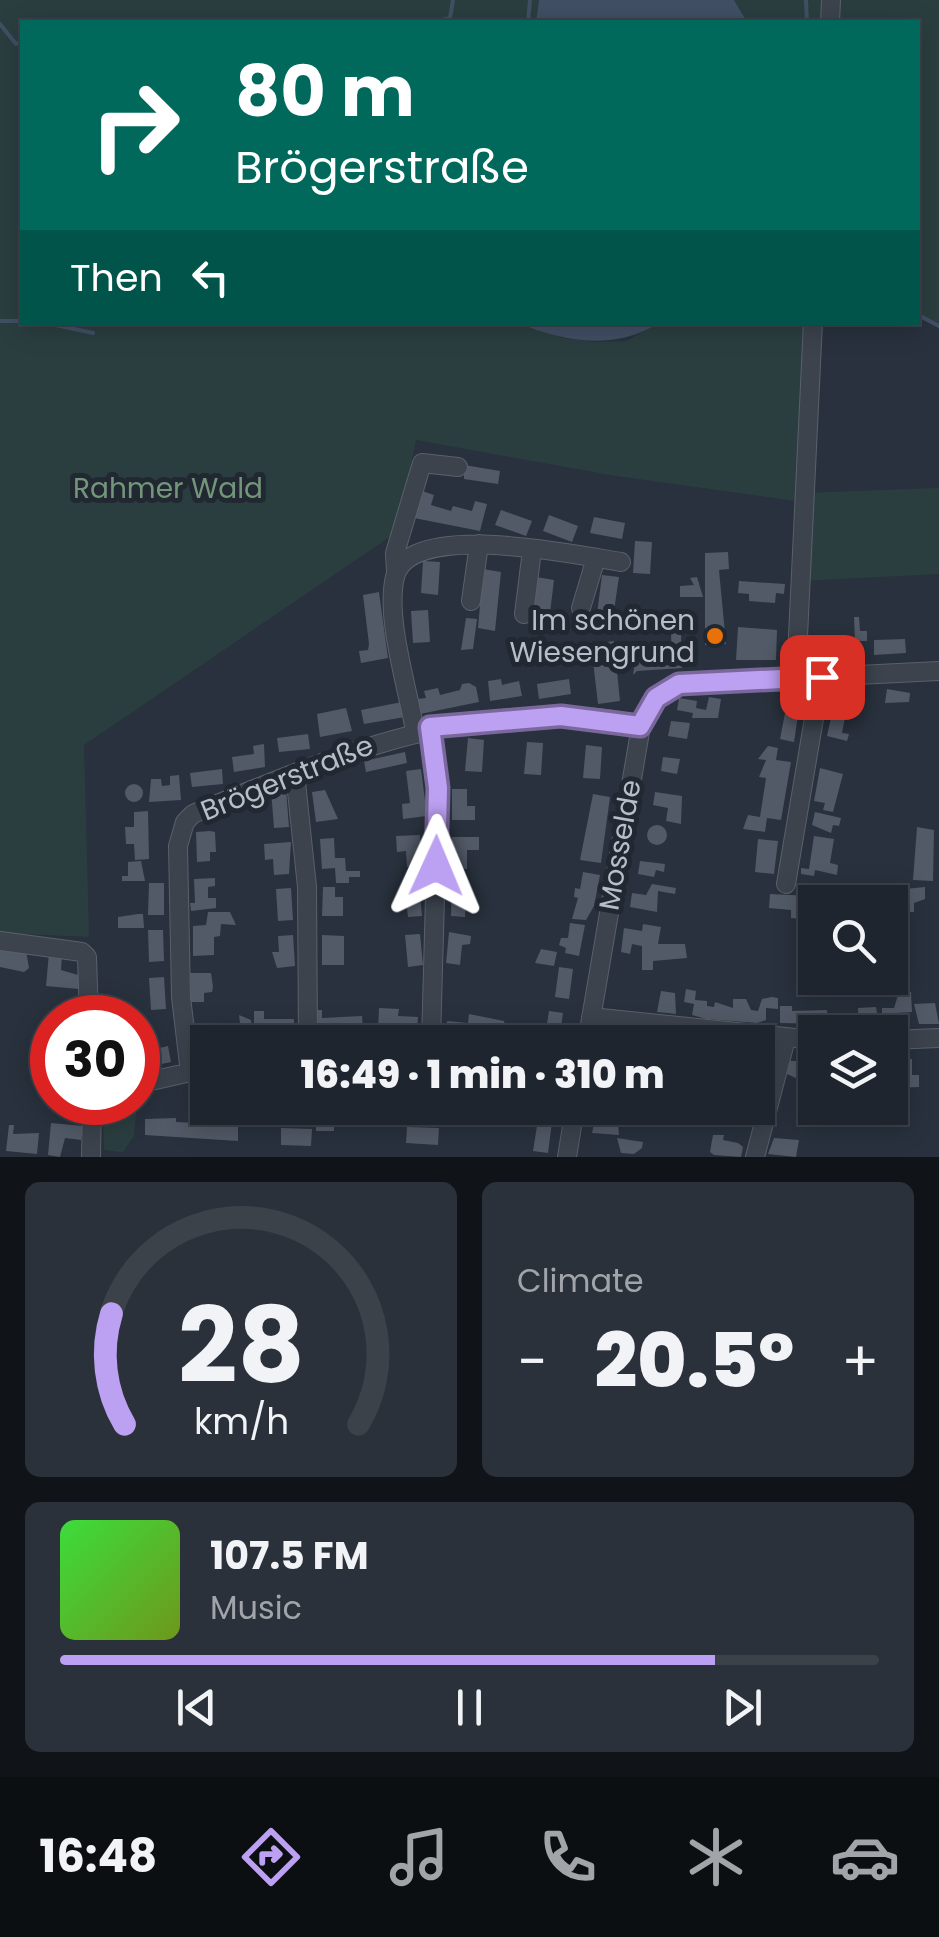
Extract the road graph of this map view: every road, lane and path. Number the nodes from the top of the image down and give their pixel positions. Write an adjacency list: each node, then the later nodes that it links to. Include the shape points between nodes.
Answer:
1 (814, 325): 13 (street)
2 (458, 467): 7 (street, via 422,464 395,554)
3 (479, 544): 4 (street); 7 (street, via 426,550 407,557); 8 (street)
4 (532, 550): 5 (street); 10 (street)
5 (596, 558): 6 (street); 9 (street)
6 (621, 562)
7 (396, 572): 15 (street, via 394,614)
8 (471, 602)
9 (581, 608)
10 (524, 614)
11 (939, 671): 12 (street, Mosselde)
12 (822, 677): 13 (street, Mosselde); 17 (street)
13 (796, 678): 14 (street, Mosselde, via 669,688)
14 (640, 726): 15 (street, Brögerstraße, via 561,716); 20 (street, Mosselde)
15 (423, 729): 16 (street, Brögerstraße); 22 (street, via 438,788)
16 (294, 773): 21 (street, via 307,887); 24 (street, Brögerstraße, via 194,814 180,832 181,997)
17 (786, 884)
18 (0, 940): 19 (street, via 82,952)
19 (89, 995)
20 (592, 1017): 23 (street, Mosselde); 27 (street)
21 (308, 1025)
22 (431, 1025)
23 (590, 1025)
24 (190, 1036)
25 (939, 1038): 26 (street)
26 (908, 1039)
27 (786, 1040): 28 (street); 35 (street)
28 (798, 1040)
29 (190, 1072): 30 (street)
30 (160, 1079)
31 (92, 1125): 33 (street)
32 (572, 1125): 34 (street)
33 (91, 1157)
34 (567, 1157)
35 (755, 1157)

